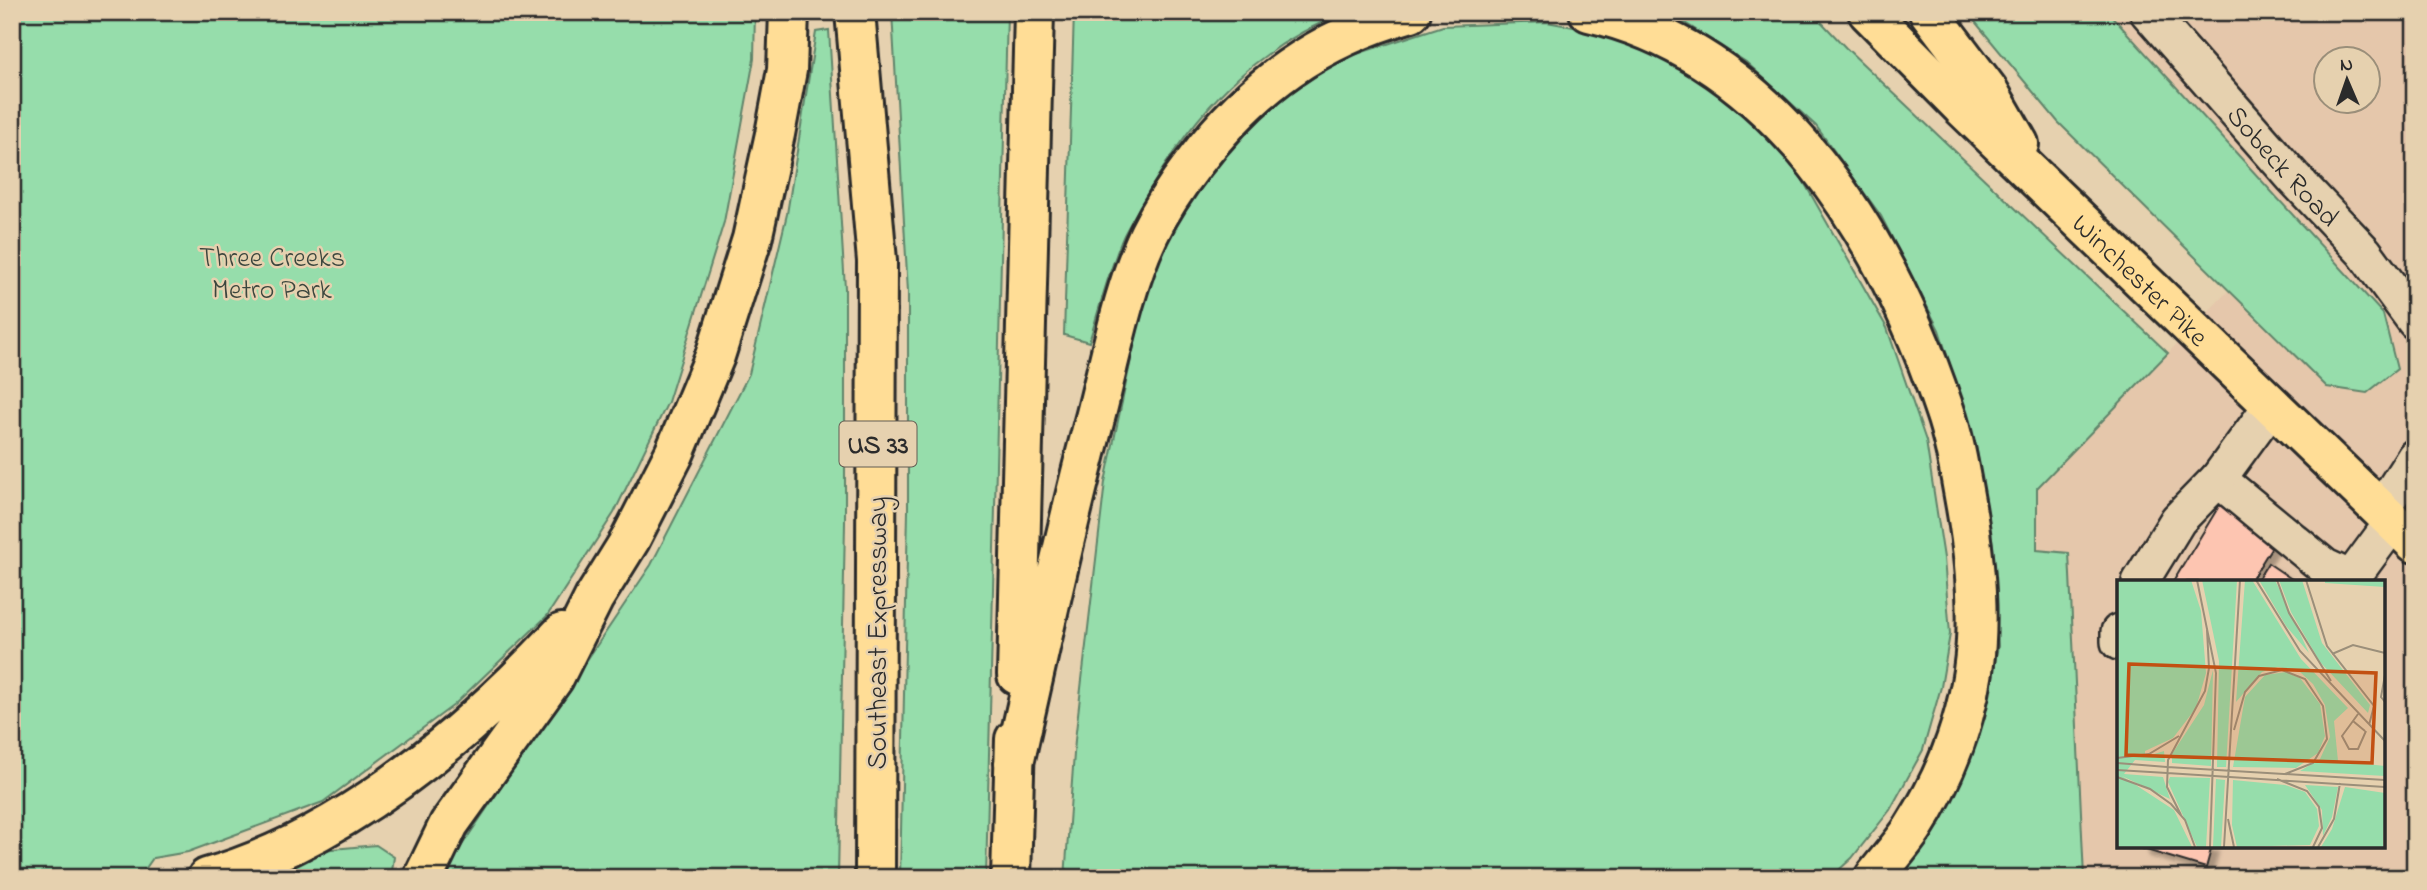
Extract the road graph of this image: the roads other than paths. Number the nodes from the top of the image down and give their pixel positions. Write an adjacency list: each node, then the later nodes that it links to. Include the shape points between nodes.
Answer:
1 (789, 12): 17 (main road, via 787,70 775,134 751,239 715,356 674,454)
2 (855, 12): 21 (main road, Southeast Expressway / US 33, via 877,261)
3 (1034, 12): 18 (main road)
4 (1411, 12): 18 (main road, via 1382,20 1308,55 1254,94 1182,179 1149,235 1131,282 1081,470)
5 (1589, 12): 23 (main road, via 1646,31 1706,61 1737,83 1809,155 1839,192 1898,294 1945,411 1971,537 1974,669 1946,767 1913,828)
6 (1868, 12): 9 (main road, Winchester Pike)
7 (1928, 12): 9 (main road, via 1988,90)
8 (2148, 12): 10 (street, Sobeck Road, via 2364,252)
9 (2041, 183): 11 (main road, Winchester Pike)
10 (2415, 321)
11 (2272, 405): 13 (street); 14 (main road, Winchester Pike)
12 (2415, 457): 14 (street)
13 (2218, 479): 15 (street, via 2178,520); 16 (street, via 2325,567)
14 (2396, 525): 16 (street)
15 (2141, 580)
16 (2351, 580)
17 (594, 598): 19 (main road, via 535,662 440,750 338,820); 20 (main road, via 554,678 449,824)
18 (1014, 762): 22 (main road)
19 (207, 878)
20 (422, 878)
21 (875, 878)
22 (1012, 878)
23 (1874, 878)

